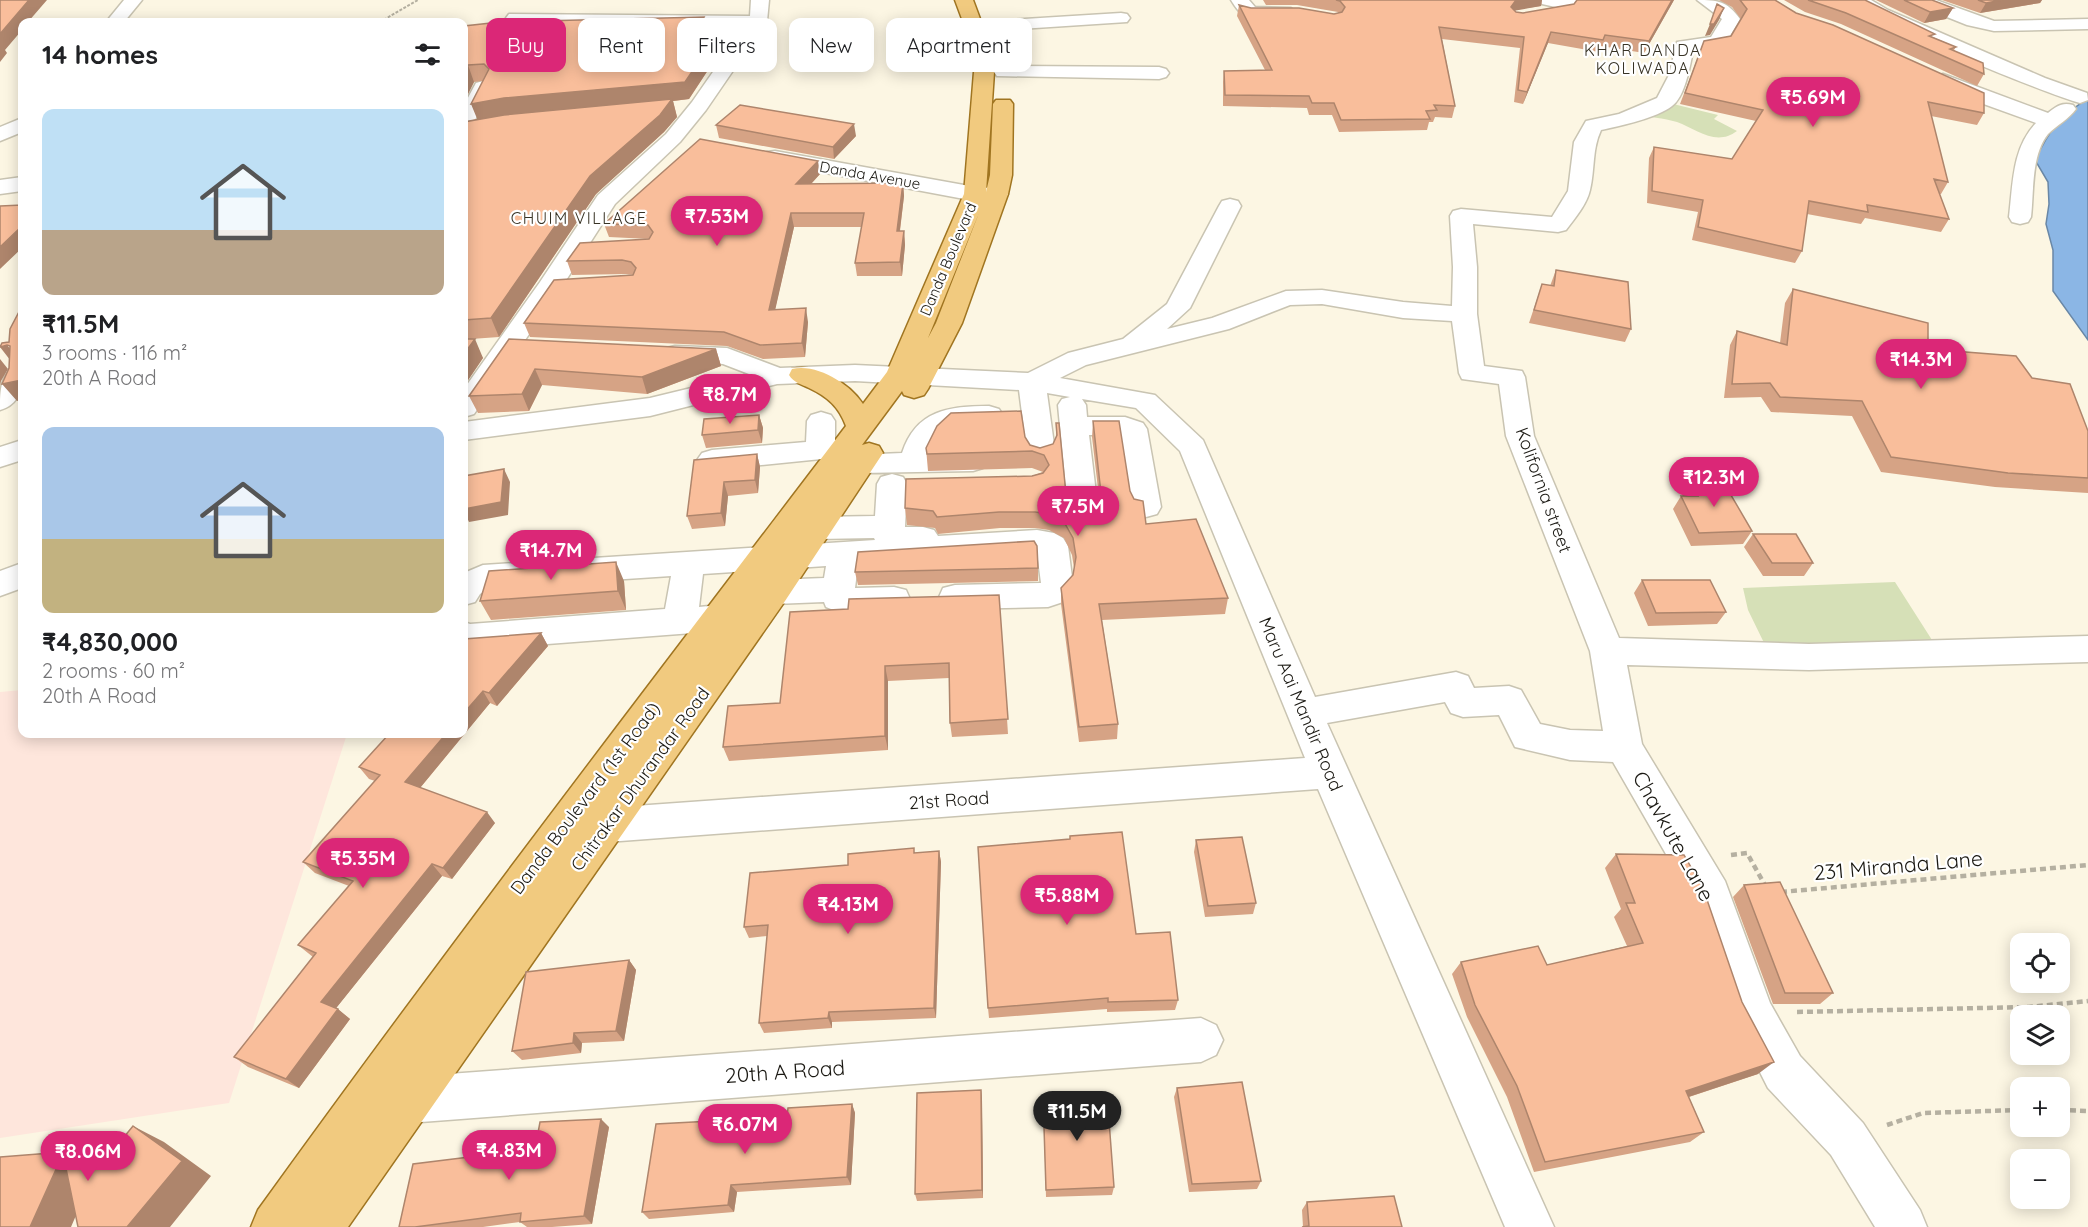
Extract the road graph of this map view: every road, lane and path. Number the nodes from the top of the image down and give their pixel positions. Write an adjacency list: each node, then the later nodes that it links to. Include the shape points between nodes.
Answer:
1 (133, 0): 13 (street)
2 (418, 0): 14 (path)
3 (605, 0): 15 (street, via 611,7)
4 (1240, 0): 11 (street, via 1250,12)
5 (1628, 0): 9 (street)
6 (1706, 0): 49 (street, Kolifornia street, via 1731,19 1717,42 1684,46 1679,75 1665,102 1624,119 1593,125 1585,142 1579,191 1558,225 1461,216)
7 (1858, 0): 24 (street, via 2038,82)
8 (1905, 0): 18 (street, via 1931,4 1994,26)
9 (1550, 6)
10 (759, 11): 16 (street); 25 (street)
11 (1298, 12)
12 (988, 16): 17 (street); 19 (street)
13 (118, 18)
14 (388, 18)
15 (610, 18)
16 (643, 18)
17 (1121, 18)
18 (2088, 24)
19 (1092, 37)
20 (994, 72): 21 (street); 38 (main road, Danda Boulevard)
21 (1159, 73)
22 (1931, 74): 29 (street)
23 (483, 87): 27 (street)
24 (2084, 94): 29 (street)
25 (699, 106): 26 (street); 33 (street)
26 (676, 108)
27 (468, 115)
28 (488, 119): 31 (street)
29 (2051, 121): 42 (street, via 2034,139)
30 (18, 126): 32 (street)
31 (468, 130)
32 (0, 135)
33 (672, 138): 34 (street); 44 (street, via 606,200)
34 (696, 142)
35 (754, 153): 38 (street, Danda Avenue)
36 (18, 184): 37 (street)
37 (0, 187)
38 (986, 194): 45 (main road, Danda Boulevard); 46 (main road)
39 (18, 197): 40 (street)
40 (0, 199)
41 (1230, 206): 50 (street, via 1178,308)
42 (2020, 217)
43 (605, 246): 44 (street)
44 (577, 247): 48 (street)
45 (948, 260): 46 (main road); 56 (main road, Danda Boulevard)
46 (972, 262): 56 (main road)
47 (579, 284): 48 (street)
48 (551, 285): 51 (street)
49 (1464, 314): 50 (street, via 1403,310 1322,297 1286,298 1221,324); 84 (street, Kolifornia street, via 1472,373 1512,377 1520,436)
50 (1132, 345): 58 (street, via 1077,359)
51 (520, 347): 52 (street); 60 (street)
52 (475, 348)
53 (647, 352): 55 (street, via 728,356)
54 (18, 359): 59 (street)
55 (790, 375): 56 (street, Maru Aai Mandir Road); 64 (street, via 650,407); 66 (main road, via 831,387 854,407)
56 (924, 376): 58 (street, Maru Aai Mandir Road); 61 (street); 66 (main road, Danda Boulevard (1st Road))
57 (1070, 388): 58 (street, Maru Aai Mandir Road); 63 (street); 85 (street, Maru Aai Mandir Road, via 1145,401 1193,447)
58 (1034, 399): 61 (street); 70 (street)
59 (0, 401)
60 (468, 404)
61 (941, 420): 69 (street, via 925,434)
62 (820, 421): 66 (street)
63 (1074, 426): 72 (street, via 1133,429); 73 (street)
64 (468, 430)
65 (18, 451): 67 (street)
66 (847, 454): 68 (street); 69 (street); 71 (street); 76 (main road, Danda Boulevard (1st Road)); 76 (main road, Chitrakar Dhurandar Road)
67 (0, 457)
68 (695, 461)
69 (913, 462): 70 (street)
70 (1016, 463): 71 (street)
71 (892, 484): 74 (street)
72 (1146, 507)
73 (1083, 510)
74 (889, 527): 75 (street, via 890,538 896,539); 76 (street)
75 (1038, 533)
76 (800, 557): 77 (street); 79 (street); 79 (street); 79 (street, via 1043,541 1053,550 1056,590 1048,594 845,601 838,598); 80 (main road, Danda Boulevard (1st Road)); 89 (main road, Chitrakar Dhurandar Road)
77 (689, 563): 78 (street, via 483,577); 81 (street)
78 (468, 585)
79 (838, 589)
80 (719, 618): 81 (street); 88 (main road, Danda Boulevard (1st Road))
81 (680, 621): 82 (street)
82 (468, 637)
83 (2088, 649): 84 (street, via 1809,657)
84 (1607, 651): 86 (street, Kolifornia street)
85 (1305, 713): 86 (street, via 1456,686 1463,702 1509,700 1528,736 1570,745); 87 (street, Maru Aai Mandir Road)
86 (1624, 747): 91 (street, Chavkute Lane)
87 (1329, 772): 89 (street, 21st Road); 102 (street, Maru Aai Mandir Road)
88 (571, 816): 89 (street, 21st Road); 95 (main road, Danda Boulevard (1st Road))
89 (607, 825): 95 (main road, Chitrakar Dhurandar Road)
90 (2088, 865): 91 (path, 231 Miranda Lane, via 1769,893)
91 (1711, 894): 93 (street, Chavkute Lane)
92 (2088, 1001): 93 (path, via 2029,1007)
93 (1752, 1013): 99 (street, Chavkute Lane, via 1784,1072)
94 (1201, 1040): 95 (street, 20th A Road)
95 (388, 1097): 100 (main road, Danda Boulevard (1st Road)); 101 (main road, Chitrakar Dhurandar Road)
96 (2010, 1110): 99 (path, via 1923,1113)
97 (2070, 1110): 98 (path)
98 (2088, 1111)
99 (1847, 1139): 103 (street, Chavkute Lane)
100 (275, 1227)
101 (319, 1227)
102 (1530, 1227)
103 (1903, 1227)

